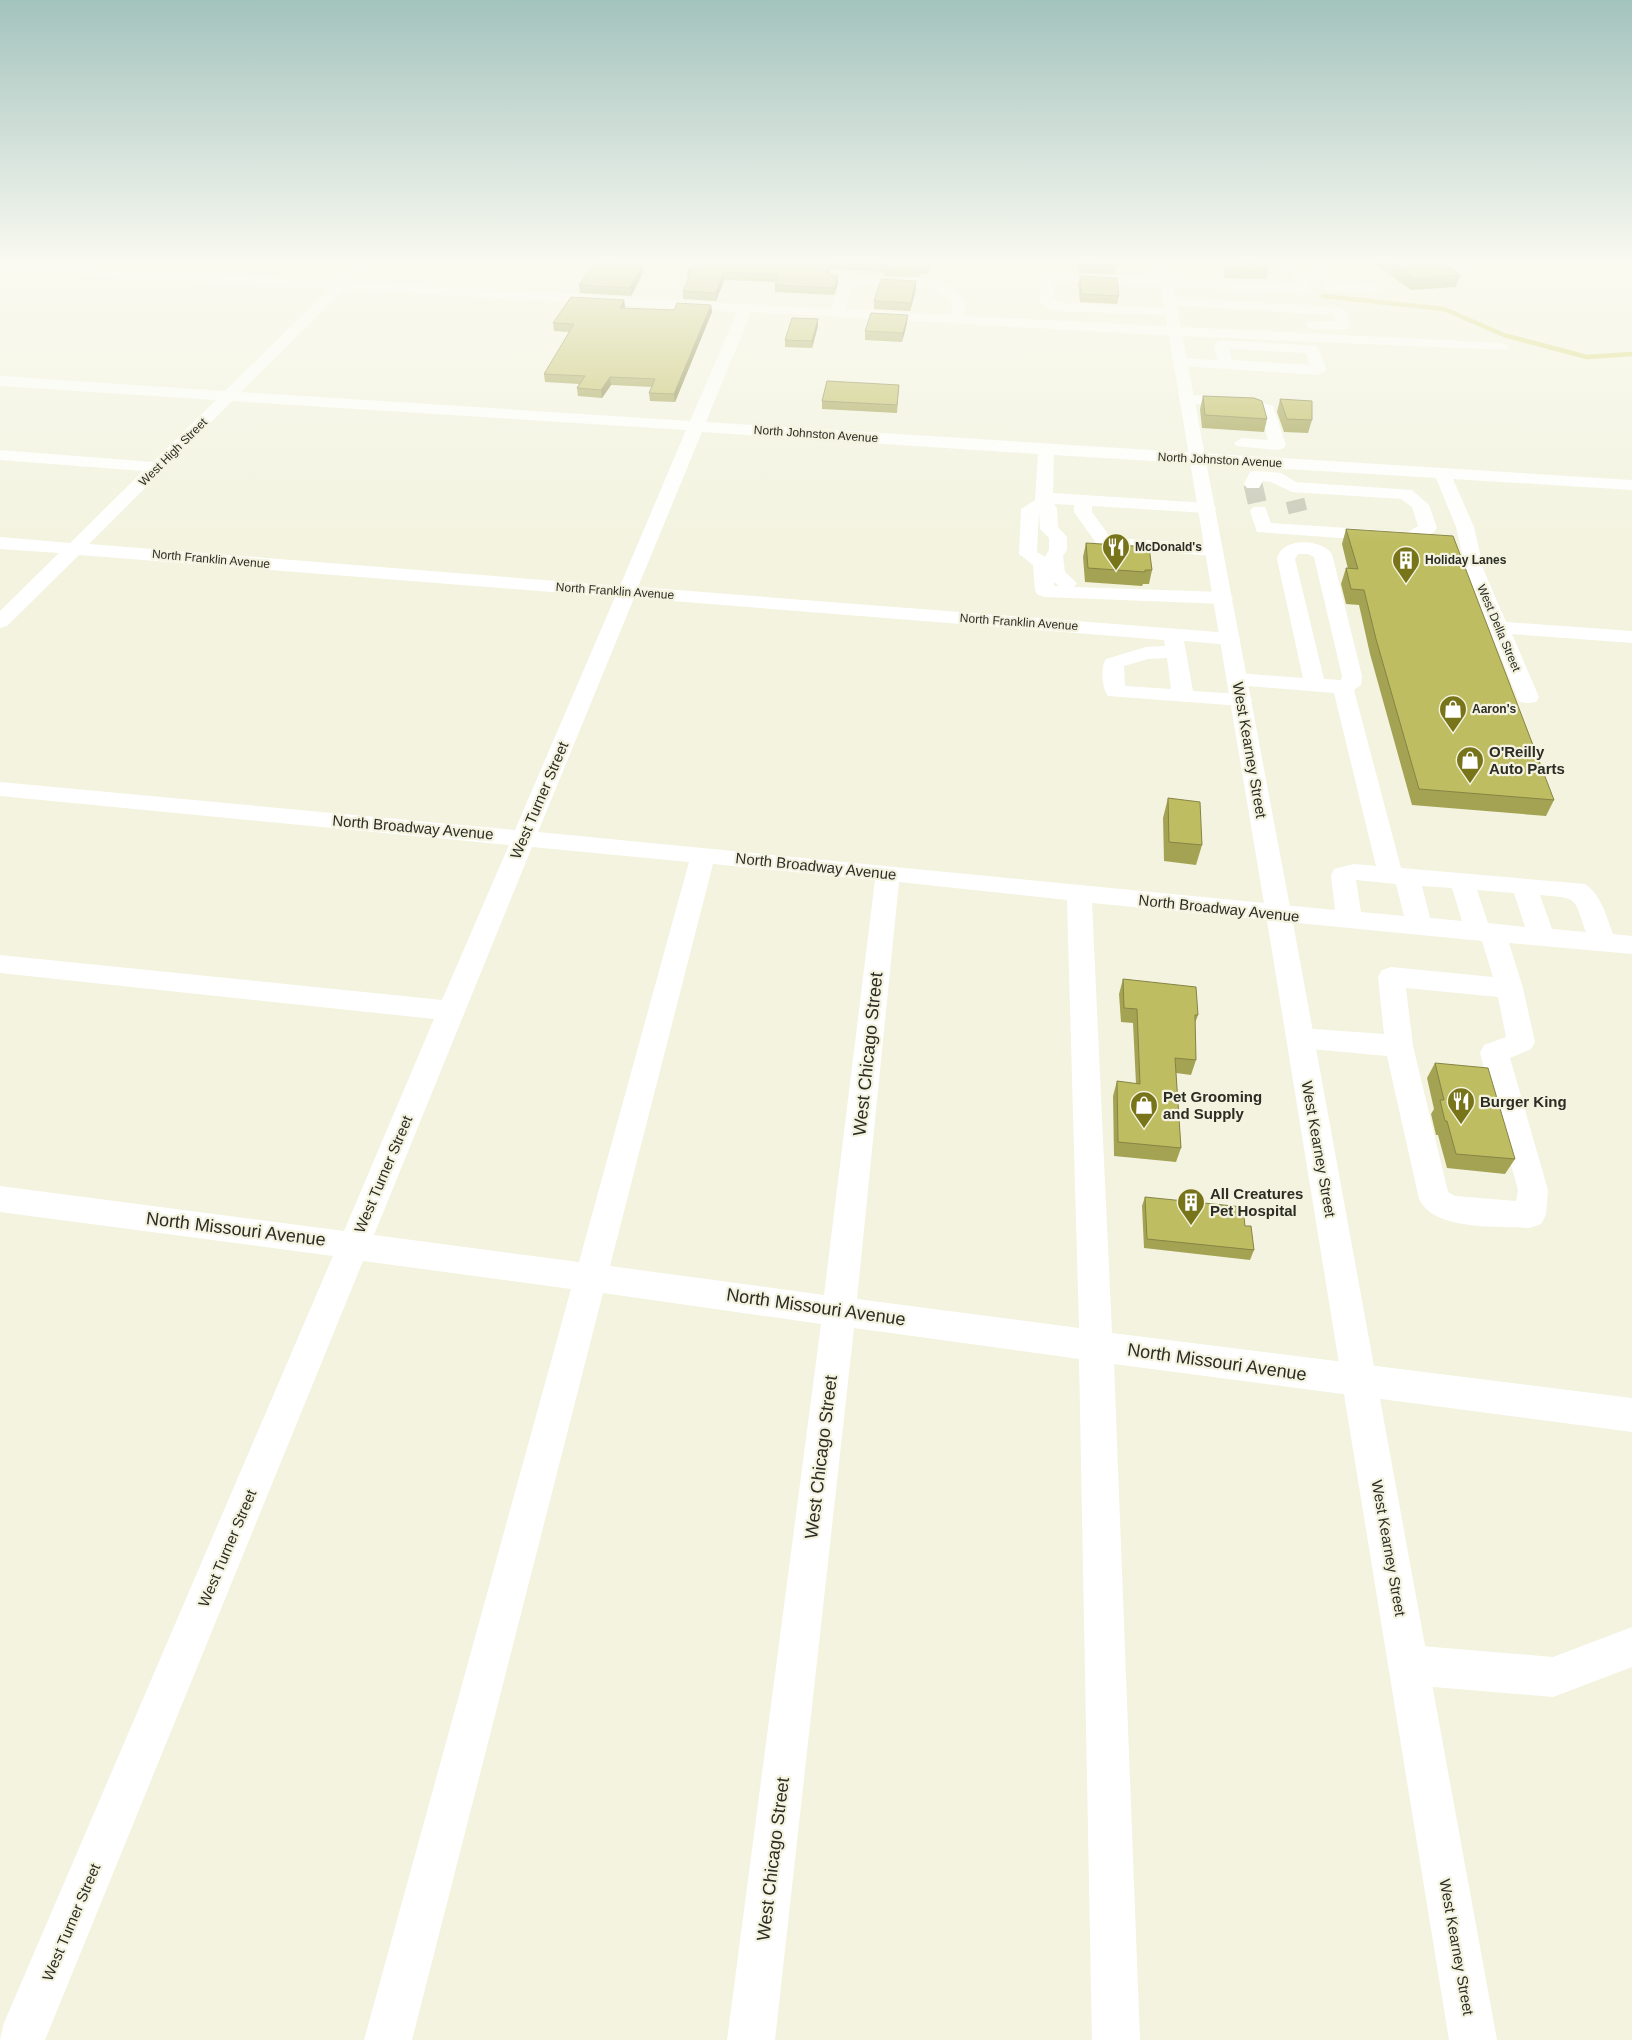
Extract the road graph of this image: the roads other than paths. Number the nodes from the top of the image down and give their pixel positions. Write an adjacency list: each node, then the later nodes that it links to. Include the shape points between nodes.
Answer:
1 (272, 354): 9 (street, West High Street)
2 (726, 354): 11 (street, West Turner Street)
3 (1179, 354): 6 (street, West Kearney Street)
4 (1223, 354): 7 (street)
5 (1314, 354): 7 (street, via 1319,370)
6 (1181, 362): 7 (street); 10 (street, West Kearney Street)
7 (1225, 365)
8 (0, 380): 9 (street, North Johnston Avenue)
9 (231, 396): 11 (street, North Johnston Avenue); 17 (street, West High Street)
10 (1188, 400): 12 (street, via 1267,409 1278,445); 13 (street, West Kearney Street)
11 (696, 426): 14 (street, North Johnston Avenue); 33 (street, West Turner Street)
12 (1248, 439): 13 (street); 16 (street)
13 (1207, 446): 14 (street, North Johnston Avenue); 16 (street, North Johnston Avenue); 26 (street, West Kearney Street)
14 (1046, 449): 23 (street)
15 (0, 455): 17 (street)
16 (1256, 462): 18 (street, North Johnston Avenue)
17 (158, 467): 30 (street, West High Street)
18 (1397, 471): 19 (street, North Johnston Avenue); 22 (street)
19 (1442, 473): 21 (street, North Johnston Avenue); 38 (street, West Della Street, via 1465,527 1475,571)
20 (1253, 484): 25 (street, via 1256,476 1275,477)
21 (1632, 485)
22 (1406, 494): 25 (street); 28 (street, via 1420,505)
23 (1044, 500): 24 (street); 32 (street, via 1030,509 1028,554 1042,564); 34 (street, via 1048,508 1049,530 1058,537 1058,550 1054,556 1056,574 1061,580 1074,585 1157,590)
24 (1083, 500): 26 (street); 31 (street, via 1083,512 1105,543)
25 (1295, 500): 28 (street, via 1300,519)
26 (1207, 508): 31 (street, West Kearney Street)
27 (1259, 510): 28 (street, via 1263,528 1411,538)
28 (1425, 520)
29 (0, 543): 30 (street, North Franklin Avenue)
30 (75, 549): 33 (street, North Franklin Avenue); 36 (street, West High Street)
31 (1214, 550): 35 (street, West Kearney Street)
32 (1045, 590): 34 (street); 37 (street)
33 (626, 592): 37 (street, North Franklin Avenue); 48 (street, West Turner Street)
34 (1170, 595): 35 (street)
35 (1223, 598): 40 (street, West Kearney Street)
36 (0, 622)
37 (1046, 624): 41 (street, North Franklin Avenue)
38 (1498, 627): 39 (street); 46 (street, West Della Street)
39 (1632, 636)
40 (1230, 639): 41 (street, North Franklin Avenue); 44 (street, West Kearney Street)
41 (1174, 643): 45 (street); 45 (street, via 1113,663 1115,686 1165,690)
42 (1316, 685): 43 (street); 43 (street, via 1286,559 1292,549 1323,554 1352,676 1350,685); 44 (street)
43 (1343, 687): 51 (street)
44 (1239, 690): 45 (street); 55 (street, West Kearney Street)
45 (1178, 696)
46 (1528, 697)
47 (0, 789): 48 (street, North Broadway Avenue)
48 (523, 838): 49 (street, North Broadway Avenue); 64 (street, West Turner Street)
49 (703, 855): 50 (street, North Broadway Avenue); 69 (street)
50 (888, 873): 54 (street, North Broadway Avenue); 70 (street, West Chicago Street)
51 (1399, 876): 52 (street); 56 (street, via 1354,872 1343,875); 57 (street)
52 (1462, 881): 53 (street); 58 (street)
53 (1524, 886): 59 (street); 60 (street, via 1576,890 1586,897)
54 (1079, 893): 55 (street, North Broadway Avenue); 71 (street)
55 (1279, 914): 56 (street, North Broadway Avenue); 65 (street, West Kearney Street)
56 (1349, 920): 57 (street, North Broadway Avenue)
57 (1419, 926): 58 (street, North Broadway Avenue)
58 (1485, 932): 59 (street, North Broadway Avenue); 63 (street)
59 (1542, 937): 60 (street, North Broadway Avenue)
60 (1602, 942): 61 (street, North Broadway Avenue)
61 (1632, 945)
62 (0, 964): 64 (street)
63 (1510, 988): 66 (street, via 1391,977); 66 (street, via 1521,1042 1494,1053 1532,1190 1530,1215 1450,1209 1434,1199)
64 (452, 1010): 68 (street, West Turner Street)
65 (1300, 1038): 66 (street); 72 (street, West Kearney Street)
66 (1399, 1046)
67 (0, 1199): 68 (street, North Missouri Avenue)
68 (354, 1244): 69 (street, North Missouri Avenue); 76 (street, West Turner Street)
69 (590, 1276): 70 (street, North Missouri Avenue); 77 (street)
70 (839, 1310): 71 (street, North Missouri Avenue); 78 (street, West Chicago Street)
71 (1096, 1345): 72 (street, North Missouri Avenue); 79 (street)
72 (1360, 1381): 73 (street, North Missouri Avenue); 75 (street, West Kearney Street)
73 (1631, 1417)
74 (1632, 1647): 75 (street, via 1553,1677)
75 (1409, 1665): 80 (street, West Kearney Street)
76 (21, 2040)
77 (388, 2040)
78 (751, 2040)
79 (1116, 2040)
80 (1473, 2040)

